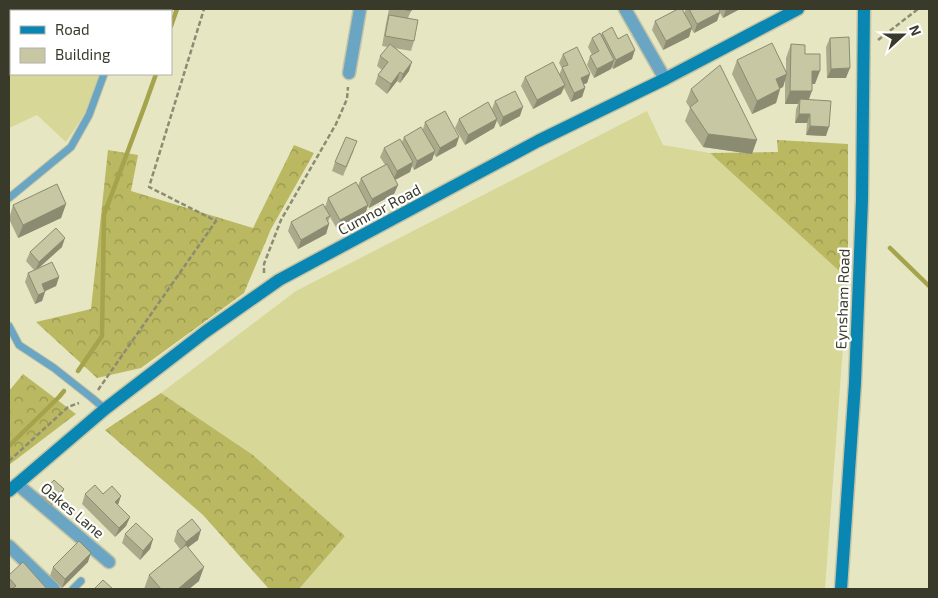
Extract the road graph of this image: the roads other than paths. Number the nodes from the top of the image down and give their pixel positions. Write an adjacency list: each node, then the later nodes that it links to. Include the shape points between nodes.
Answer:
1 (360, 9): 5 (street)
2 (625, 9): 7 (street)
3 (798, 9): 7 (main road, Cumnor Road)
4 (864, 9): 17 (main road, Eynsham Road, via 862,200 855,383)
5 (349, 73)
6 (104, 75): 8 (lane, via 89,115 71,147)
7 (664, 79): 10 (main road, Cumnor Road, via 279,280)
8 (9, 198)
9 (9, 326): 10 (lane, via 19,345)
10 (105, 409): 11 (main road, Cumnor Road)
11 (13, 488): 13 (street, Oakes Lane)
12 (9, 546): 15 (street)
13 (108, 562)
14 (81, 581): 16 (lane)
15 (54, 589)
16 (73, 589)
17 (841, 589)

